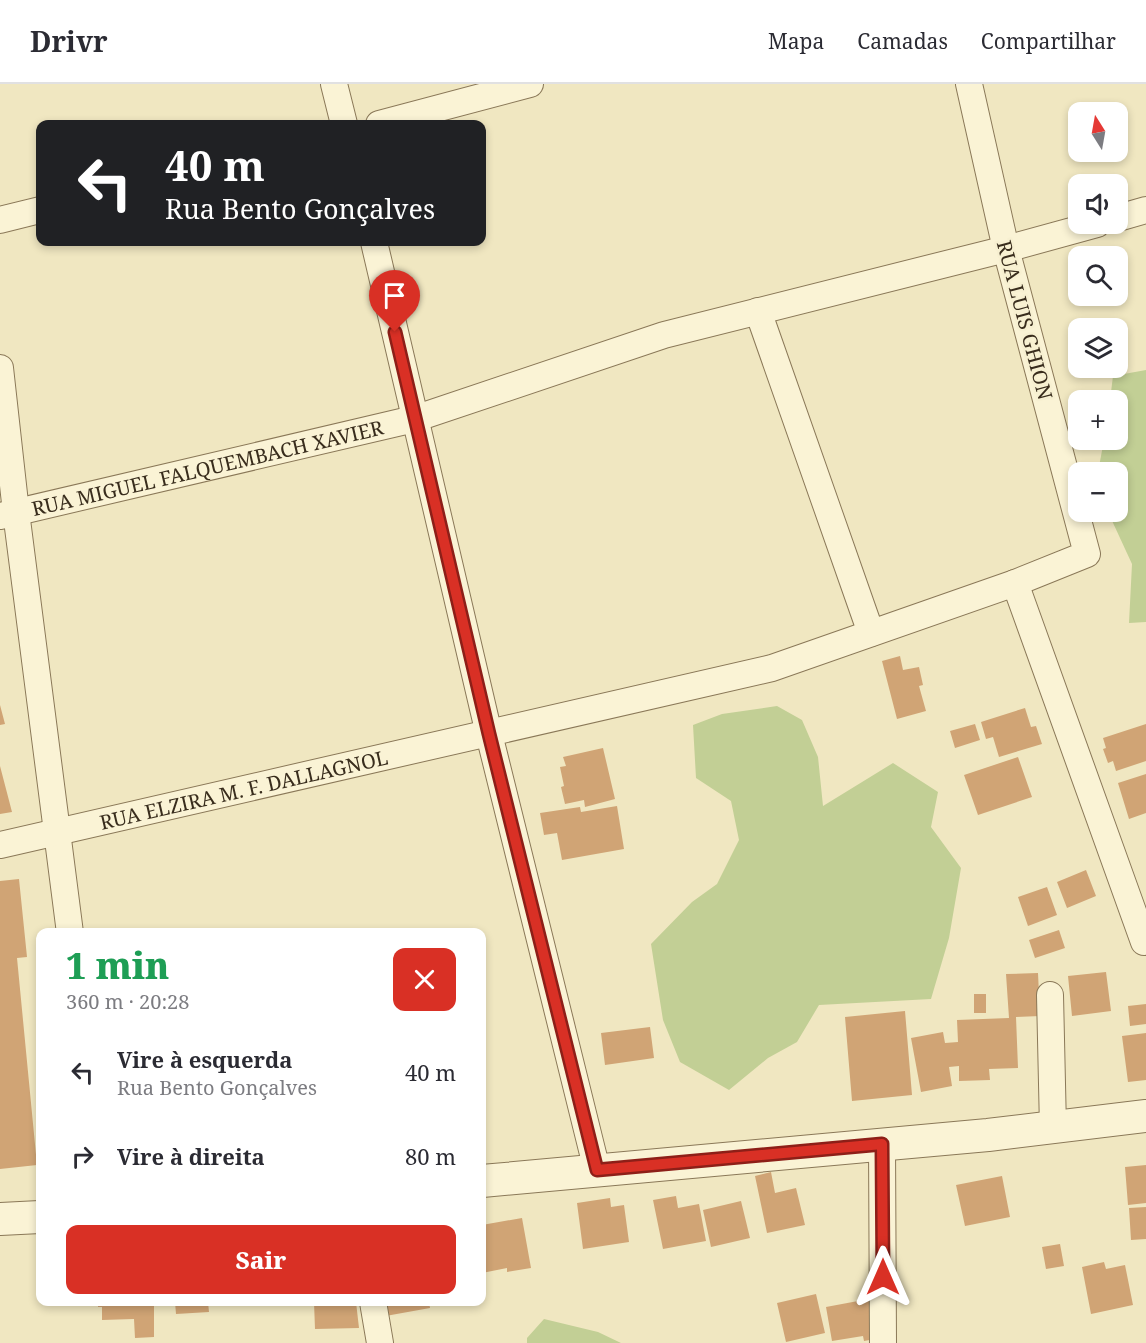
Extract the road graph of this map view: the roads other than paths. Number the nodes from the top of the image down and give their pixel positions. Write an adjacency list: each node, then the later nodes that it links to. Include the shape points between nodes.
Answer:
1 (334, 84): 4 (street)
2 (530, 84): 5 (street)
3 (969, 84): 12 (street, RUA LUIS GHION)
4 (343, 120)
5 (394, 120)
6 (1146, 210): 8 (street)
7 (36, 211): 9 (street)
8 (1128, 215)
9 (0, 220)
10 (1068, 232): 12 (street, RUA MIGUEL FALQUEMBACH XAVIER)
11 (375, 246): 15 (street)
12 (1006, 249): 13 (street, RUA MIGUEL FALQUEMBACH XAVIER); 17 (street, RUA LUIS GHION)
13 (758, 311): 15 (street, RUA MIGUEL FALQUEMBACH XAVIER, via 664,335); 19 (street)
14 (0, 368): 16 (street)
15 (414, 419): 16 (street, RUA MIGUEL FALQUEMBACH XAVIER); 20 (street)
16 (8, 514): 21 (street)
17 (1087, 554): 18 (street, RUA ELZIRA M. F. DALLAGNOL)
18 (1015, 583): 19 (street, RUA ELZIRA M. F. DALLAGNOL); 24 (street)
19 (871, 633): 20 (street, RUA ELZIRA M. F. DALLAGNOL, via 772,668)
20 (489, 734): 21 (street, RUA ELZIRA M. F. DALLAGNOL); 29 (street)
21 (58, 831): 22 (street, RUA ELZIRA M. F. DALLAGNOL); 23 (street)
22 (0, 845)
23 (69, 928)
24 (1144, 942)
25 (1050, 996): 27 (street)
26 (1146, 1116): 27 (street)
27 (1053, 1128): 28 (street)
28 (882, 1144): 29 (street); 35 (street)
29 (597, 1170): 30 (street)
30 (486, 1181)
31 (36, 1217): 32 (street)
32 (0, 1219)
33 (374, 1306): 34 (street)
34 (380, 1343)
35 (883, 1343)

